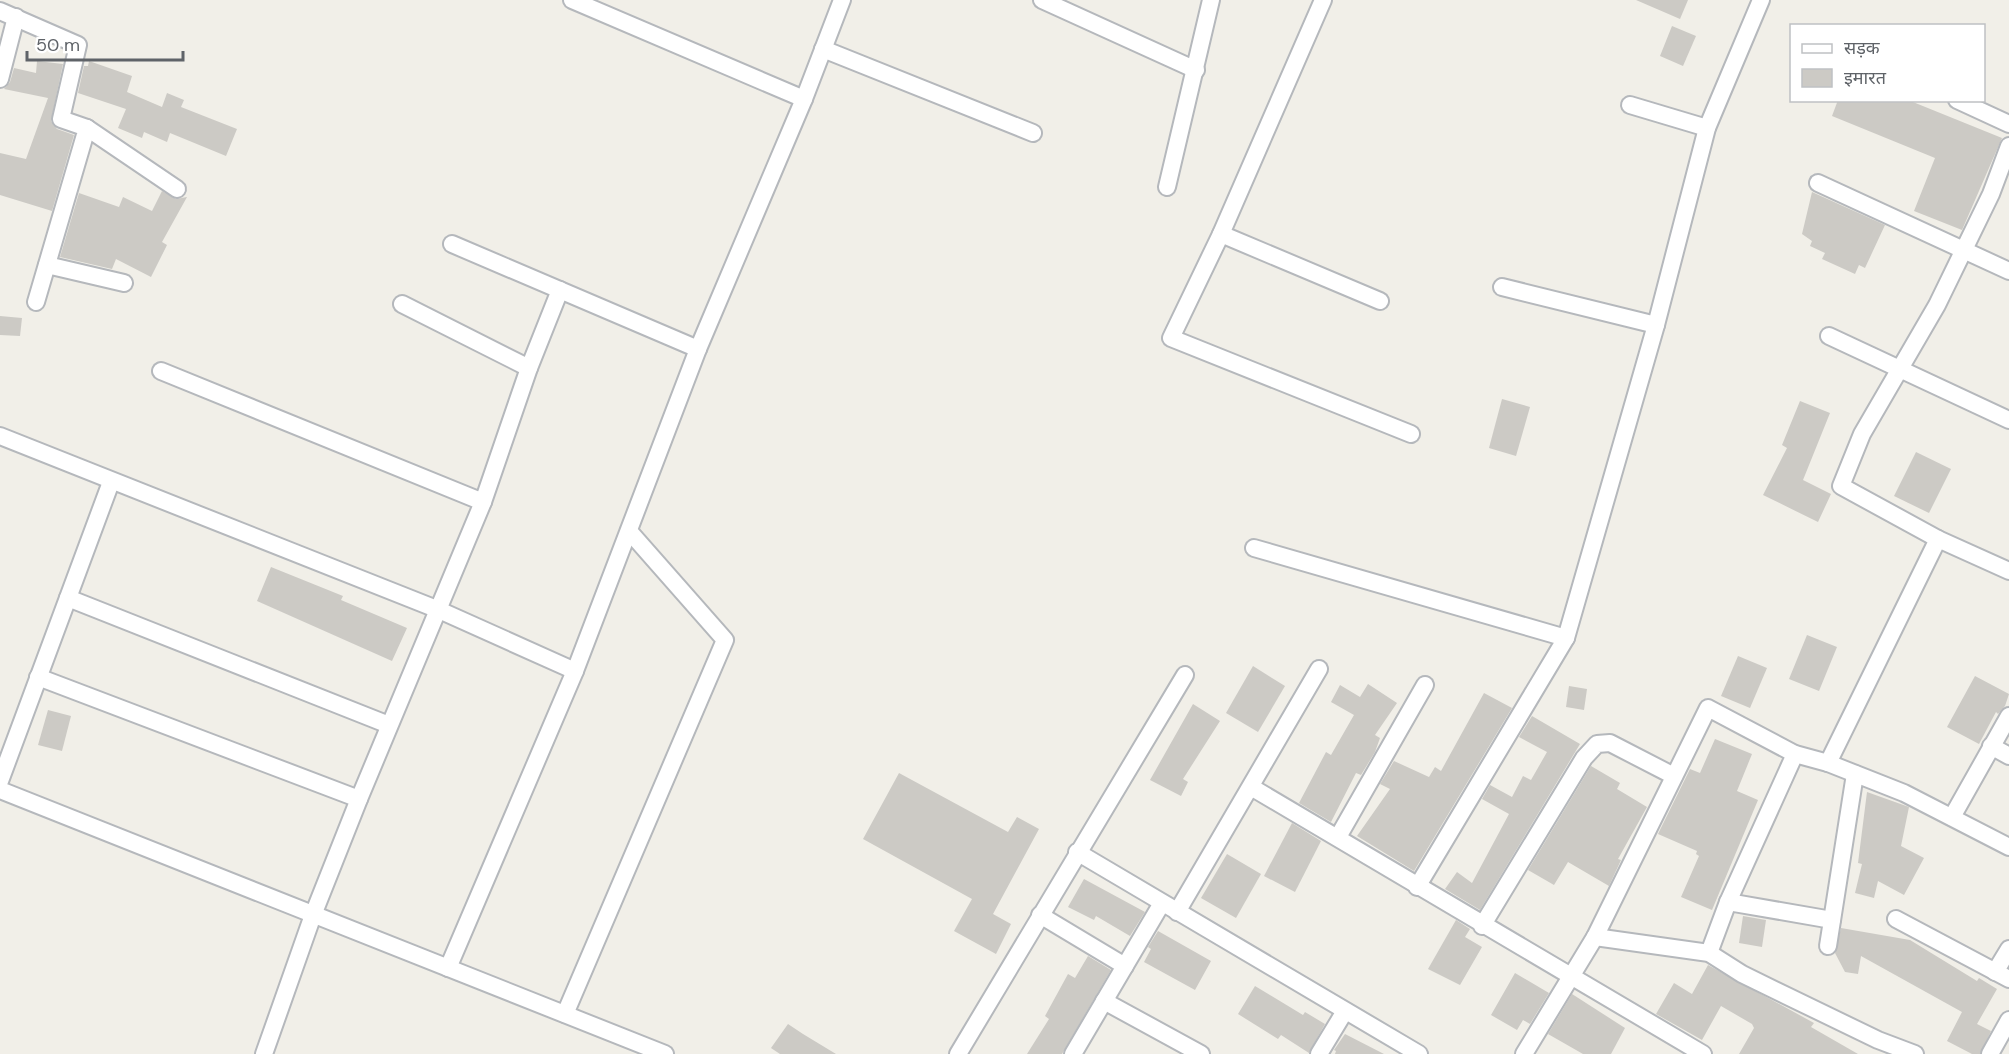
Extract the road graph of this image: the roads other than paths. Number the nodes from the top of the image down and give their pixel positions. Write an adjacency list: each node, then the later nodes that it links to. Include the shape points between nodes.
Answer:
1 (572, 0): 12 (street)
2 (842, 0): 9 (street)
3 (1042, 0): 10 (street)
4 (1211, 0): 10 (street)
5 (1323, 0): 23 (street)
6 (1761, 0): 16 (street)
7 (0, 11): 8 (street)
8 (16, 17): 11 (street); 17 (street, via 78,45 61,119)
9 (823, 49): 12 (street); 18 (street)
10 (1196, 70): 21 (street)
11 (0, 79)
12 (804, 99): 36 (street)
13 (1962, 102): 15 (street)
14 (1630, 105): 16 (street)
15 (2009, 124)
16 (1707, 128): 34 (street)
17 (87, 129): 22 (street); 26 (street)
18 (1033, 133)
19 (2009, 146): 25 (street)
20 (1818, 183): 25 (street)
21 (1167, 187)
22 (177, 189)
23 (1221, 234): 31 (street); 41 (street, via 1171,338)
24 (452, 244): 30 (street)
25 (1964, 250): 27 (street); 38 (street)
26 (47, 265): 28 (street); 32 (street)
27 (2009, 271)
28 (124, 283)
29 (1502, 287): 34 (street)
30 (560, 290): 36 (street); 37 (street)
31 (1380, 301)
32 (36, 302)
33 (402, 304): 37 (street)
34 (1656, 325): 51 (street)
35 (1829, 336): 38 (street)
36 (698, 349): 45 (street)
37 (529, 368): 44 (street)
38 (1900, 368): 40 (street); 46 (street, via 1862,434 1841,486)
39 (161, 370): 44 (street)
40 (2009, 420)
41 (1411, 434)
42 (0, 436): 43 (street)
43 (111, 482): 49 (street); 50 (street)
44 (483, 502): 50 (street)
45 (629, 531): 53 (street); 92 (street, via 725,640)
46 (1938, 539): 48 (street); 62 (street)
47 (1254, 548): 51 (street)
48 (2009, 571)
49 (68, 598): 55 (street); 58 (street)
50 (439, 610): 53 (street); 58 (street)
51 (1566, 638): 73 (street)
52 (1319, 669): 66 (street)
53 (575, 671): 87 (street)
54 (1185, 675): 72 (street)
55 (38, 677): 65 (street); 68 (street)
56 (1425, 685): 70 (street)
57 (2009, 716): 59 (street)
58 (389, 725): 68 (street)
59 (1992, 746): 61 (street); 69 (street)
60 (1795, 754): 62 (street); 64 (street, via 1708,708); 74 (street)
61 (2009, 756)
62 (1828, 763): 63 (street)
63 (1855, 774): 69 (street); 80 (street)
64 (1674, 776): 81 (street, via 1610,742 1598,744 1584,758); 82 (street)
65 (0, 781)
66 (1251, 788): 70 (street); 76 (street)
67 (0, 790): 77 (street)
68 (359, 799): 77 (street)
69 (1952, 817): 71 (street)
70 (1338, 837): 73 (street)
71 (2009, 847)
72 (1077, 852): 75 (street); 78 (street)
73 (1417, 887): 81 (street)
74 (1728, 902): 80 (street); 85 (street)
75 (1162, 903): 76 (street); 86 (street)
76 (1176, 912): 91 (street)
77 (313, 915): 87 (street); 95 (street)
78 (1040, 915): 86 (street); 97 (street)
79 (1896, 919): 89 (street)
80 (1832, 921): 83 (street)
81 (1482, 926): 88 (street)
82 (1595, 936): 85 (street); 88 (street)
83 (1828, 946)
84 (2009, 949): 89 (street)
85 (1709, 953): 103 (street, via 1778,992)
86 (1125, 966): 90 (street)
87 (448, 968): 92 (street)
88 (1571, 975): 94 (street); 102 (street)
89 (2002, 975)
90 (1104, 1001): 98 (street); 99 (street)
91 (1345, 1011): 100 (street); 101 (street)
92 (565, 1014): 96 (street)
93 (2009, 1020): 104 (street)
94 (1699, 1053)
95 (264, 1054)
96 (665, 1054)
97 (958, 1054)
98 (1073, 1054)
99 (1201, 1054)
100 (1319, 1054)
101 (1419, 1054)
102 (1524, 1054)
103 (1915, 1054)
104 (1990, 1054)

